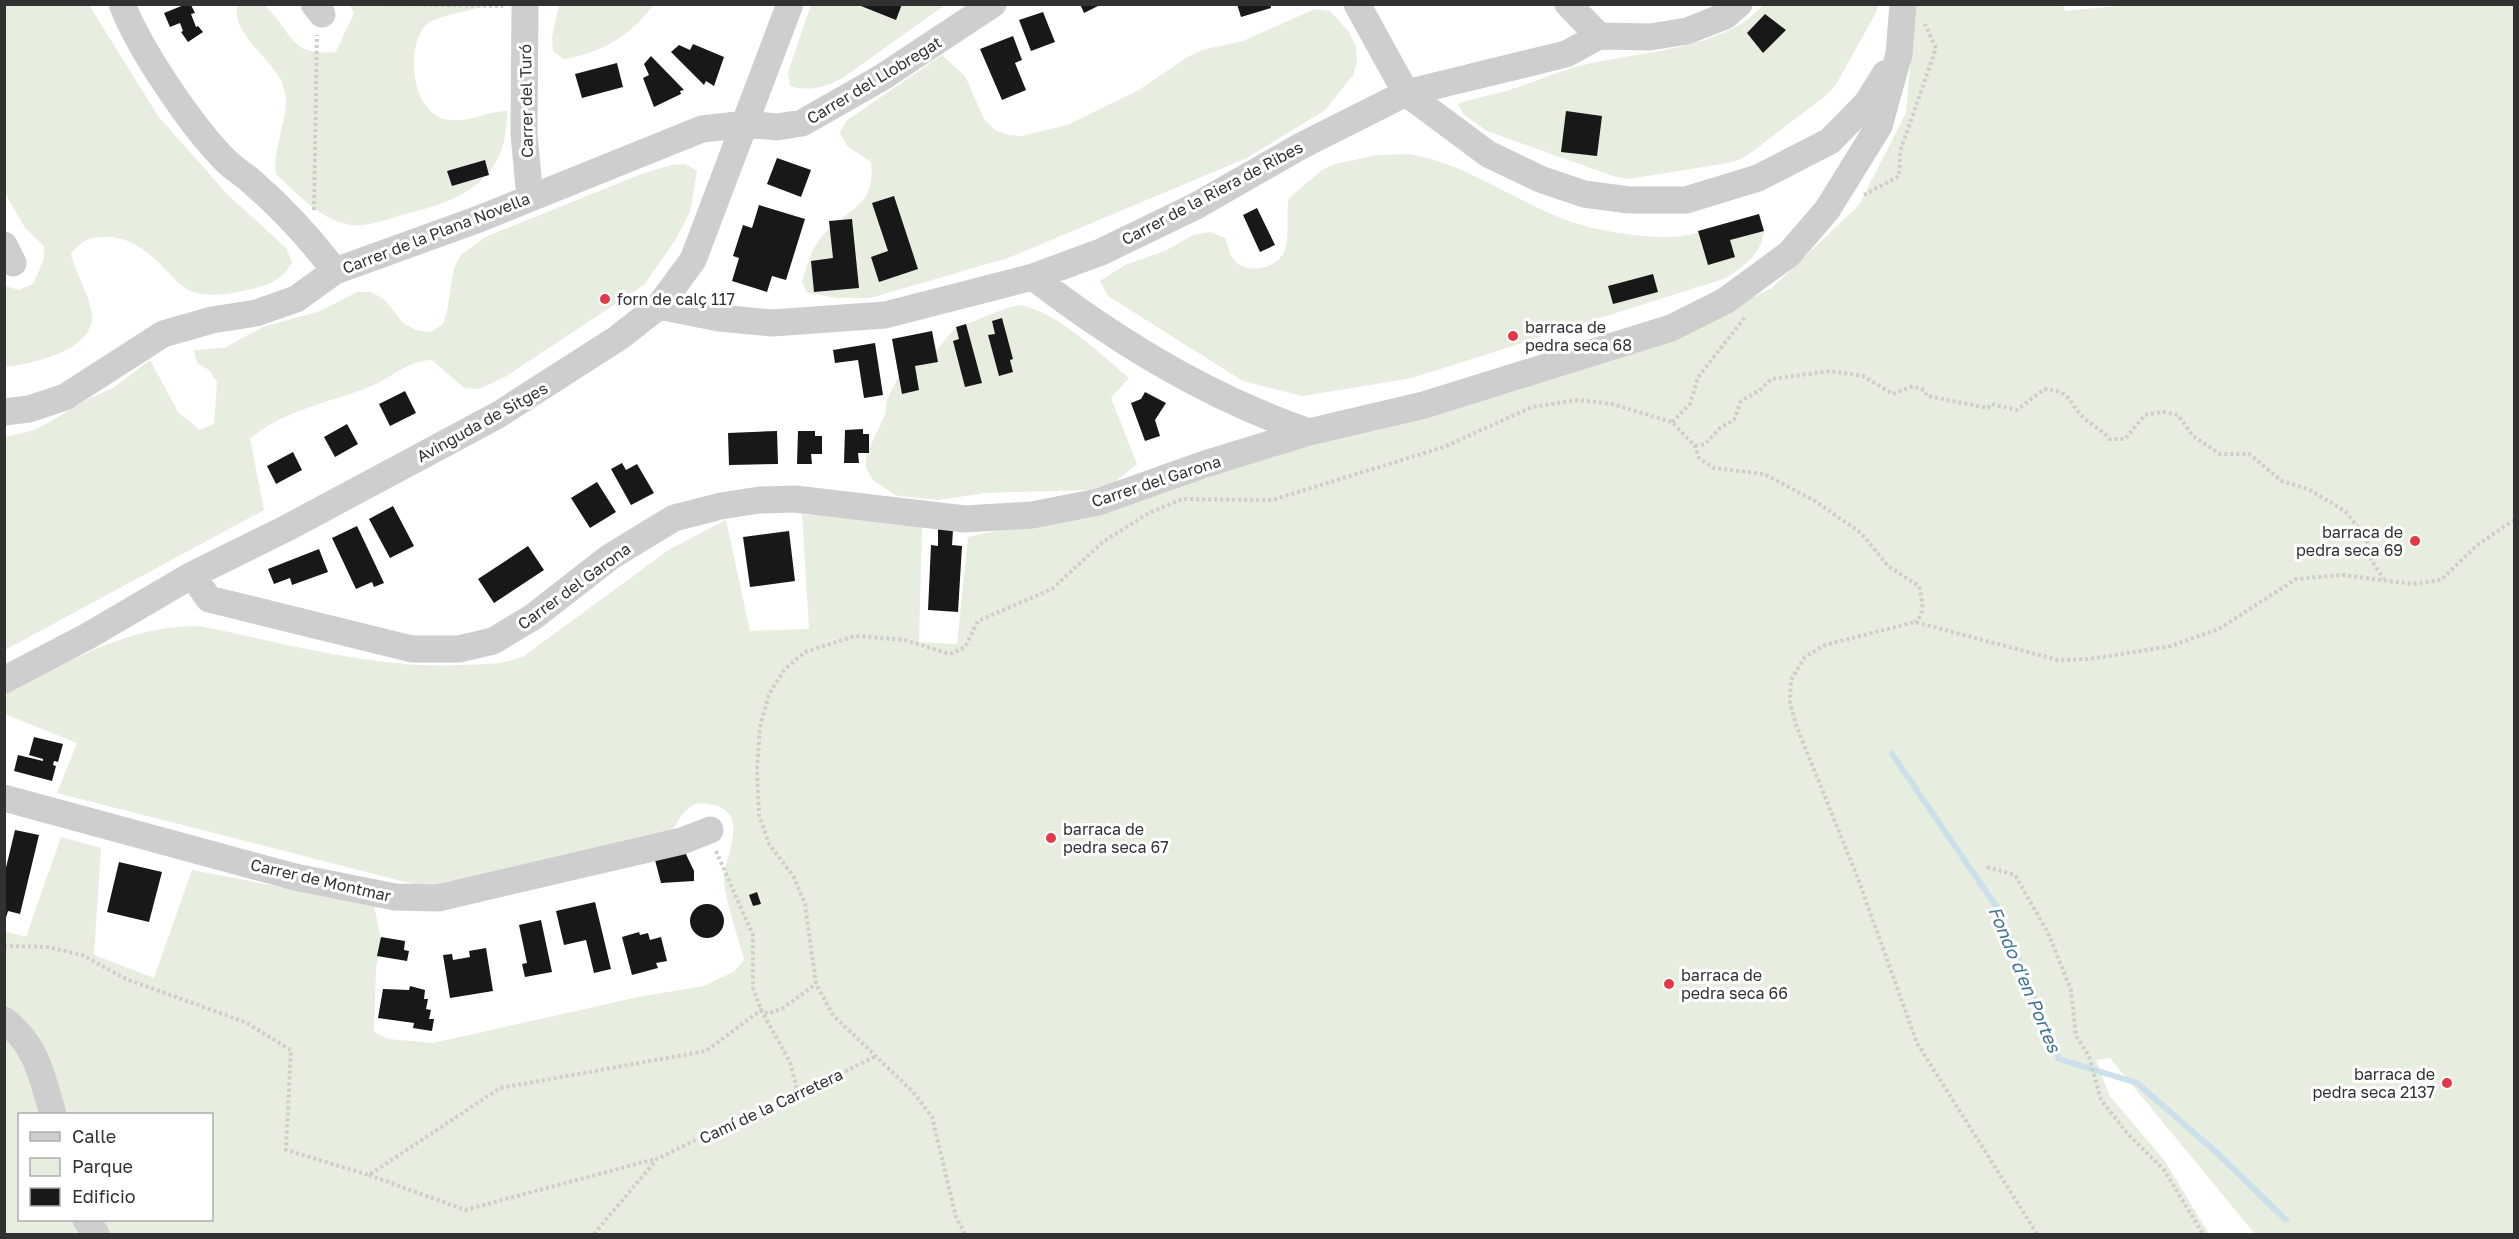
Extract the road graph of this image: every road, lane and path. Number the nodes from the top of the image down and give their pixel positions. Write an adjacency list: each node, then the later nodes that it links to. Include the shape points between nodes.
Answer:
1 (122, 4): 17 (street, via 157,69 200,131 226,161 315,243)
2 (381, 4): 9 (path)
3 (790, 4): 14 (street, Avinguda de Sitges)
4 (993, 4): 14 (street, Carrer del Llobregat, via 880,78 802,123 777,127)
5 (1357, 4): 13 (street)
6 (1568, 4): 10 (street)
7 (1739, 4): 10 (street, via 1725,16 1687,31 1650,37)
8 (1903, 4): 12 (street, Carrer del Garona)
9 (525, 6): 15 (street, Carrer del Turó, via 524,134)
10 (1599, 36): 13 (street, Carrer de la Riera de Ribes, via 1566,54)
11 (315, 41): 16 (path)
12 (1899, 54): 13 (street, via 1867,102 1830,141 1758,178 1686,200 1629,200 1540,179 1488,154); 21 (street, Carrer del Garona, via 1879,126 1827,210 1789,254 1725,301 1671,328 1424,405)
13 (1406, 93): 18 (street, Carrer de la Riera de Ribes, via 1301,146 1196,206 1101,252)
14 (746, 124): 15 (street, Carrer de la Plana Novella, via 702,129); 19 (street, Avinguda de Sitges, via 693,260)
15 (530, 198): 17 (street, Carrer de la Plana Novella)
16 (314, 217)
17 (335, 271): 20 (street, Carrer de la Plana Novella, via 296,299 255,313 163,334 65,397 22,411)
18 (1033, 277): 19 (street, Carrer de la Riera de Ribes, via 885,315 772,323); 21 (street, via 1166,366 1233,401)
19 (659, 306): 24 (street, Avinguda de Sitges, via 618,338 498,415)
20 (4, 412)
21 (1310, 432): 24 (street, Carrer del Garona, via 1098,502 1032,515 965,519 795,499 721,506 674,519 610,557 533,617 493,641 459,649 412,649 209,600)
22 (1695, 446): 25 (path, via 1705,444 1734,420 1741,401 1771,379 1830,371 1863,376 1893,394 1913,386 1924,390 1927,396 2017,410 2044,389 2059,390 2109,439 2125,439 2145,415 2163,412 2178,415 2193,436 2220,454 2249,454 2282,481 2308,489 2345,511 2365,536 2371,560); 26 (path, via 1699,458 1714,468 1764,474 1815,501 1861,533 1888,566 1919,586 1923,606); 32 (path, via 1671,422 1612,404 1578,400 1532,407 1444,447 1272,500 1182,499 1149,513 1104,542 1052,589 978,621 965,647 950,654 905,640 855,636 805,652 785,669 770,694 760,728 757,769 759,815 769,844 794,877 805,904)
23 (2514, 520): 25 (path, via 2476,546 2441,580 2413,584)
24 (192, 575): 27 (street, Avinguda de Sitges)
25 (2384, 580): 26 (path, via 2343,575 2296,579 2219,629 2171,646 2090,659 2058,660)
26 (1915, 622): 44 (path, via 1825,645 1805,657 1791,680 1790,703 1917,1043)
27 (4, 680)
28 (4, 798): 29 (street, Carrer de Montmar, via 295,877 395,897 438,897 682,841)
29 (710, 830): 33 (path, via 718,860 753,935 753,988)
30 (1987, 867): 45 (path, via 2015,875 2023,887 2048,933 2071,990 2076,1036 2089,1056 2101,1100 2164,1170)
31 (4, 946): 39 (path, via 48,947 82,955 126,979 245,1022 291,1050 286,1150)
32 (816, 984): 33 (path, via 783,1008 768,1014); 35 (path, via 833,1015)
33 (761, 1010): 36 (path, via 790,1062); 39 (path, via 706,1051 500,1088)
34 (4, 1020): 37 (street, via 35,1055)
35 (876, 1056): 36 (path, Camí de la Carretera, via 814,1087); 43 (path, via 932,1117 956,1217)
36 (797, 1090): 38 (path, Camí de la Carretera)
37 (53, 1113)
38 (657, 1159): 39 (path, via 465,1210); 42 (path, Camí de la Carretera)
39 (369, 1175)
40 (87, 1221): 41 (street)
41 (96, 1234)
42 (594, 1234)
43 (965, 1234)
44 (2037, 1234)
45 (2203, 1234)

